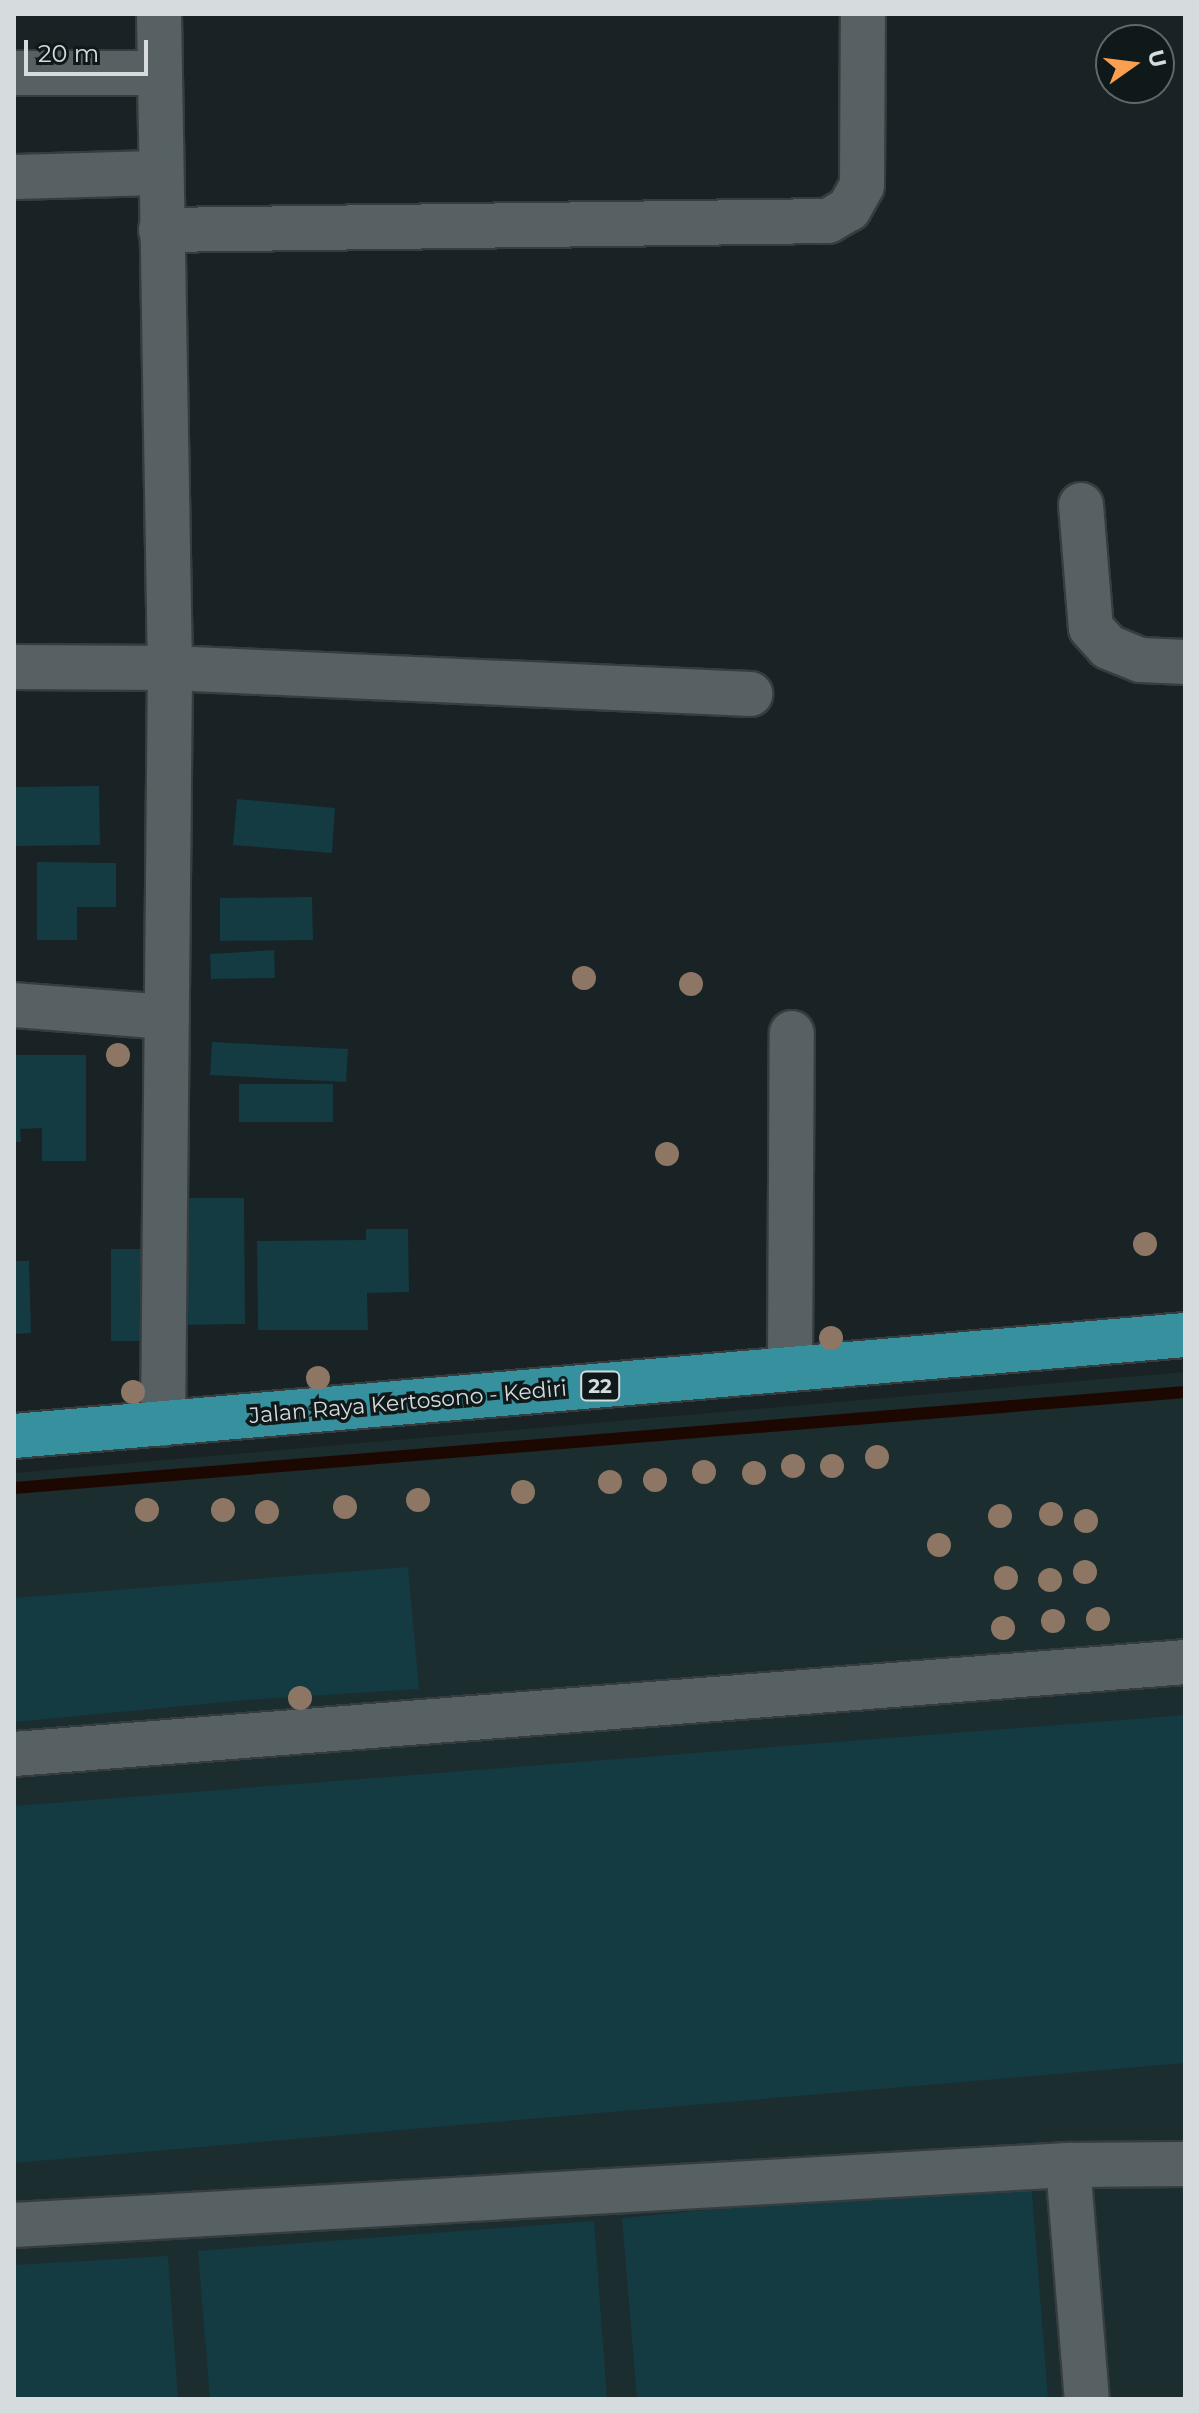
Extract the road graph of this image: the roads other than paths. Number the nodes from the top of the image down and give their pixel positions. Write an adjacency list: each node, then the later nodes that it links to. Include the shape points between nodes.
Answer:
1 (159, 14): 4 (street)
2 (863, 14): 7 (street, via 862,186 849,209 828,221)
3 (14, 73): 4 (street)
4 (159, 73): 5 (street)
5 (159, 173): 6 (street); 7 (street)
6 (14, 177)
7 (161, 230): 11 (street)
8 (1081, 505): 9 (street, via 1091,628 1108,647 1141,660)
9 (1185, 662)
10 (14, 667): 11 (street)
11 (170, 668): 12 (street); 14 (street)
12 (750, 694)
13 (14, 1005): 14 (street)
14 (167, 1017): 18 (street)
15 (792, 1033): 17 (street)
16 (1185, 1335): 17 (highway, Jalan Raya Kertosono - Kediri / 22)
17 (790, 1369): 18 (highway, Jalan Raya Kertosono - Kediri / 22)
18 (163, 1424): 19 (highway, Jalan Raya Kertosono - Kediri / 22)
19 (14, 1436)
20 (1185, 1662): 21 (street)
21 (14, 1754)
22 (1185, 2164): 23 (street)
23 (1068, 2165): 24 (street); 25 (street)
24 (14, 2225)
25 (1087, 2399)

